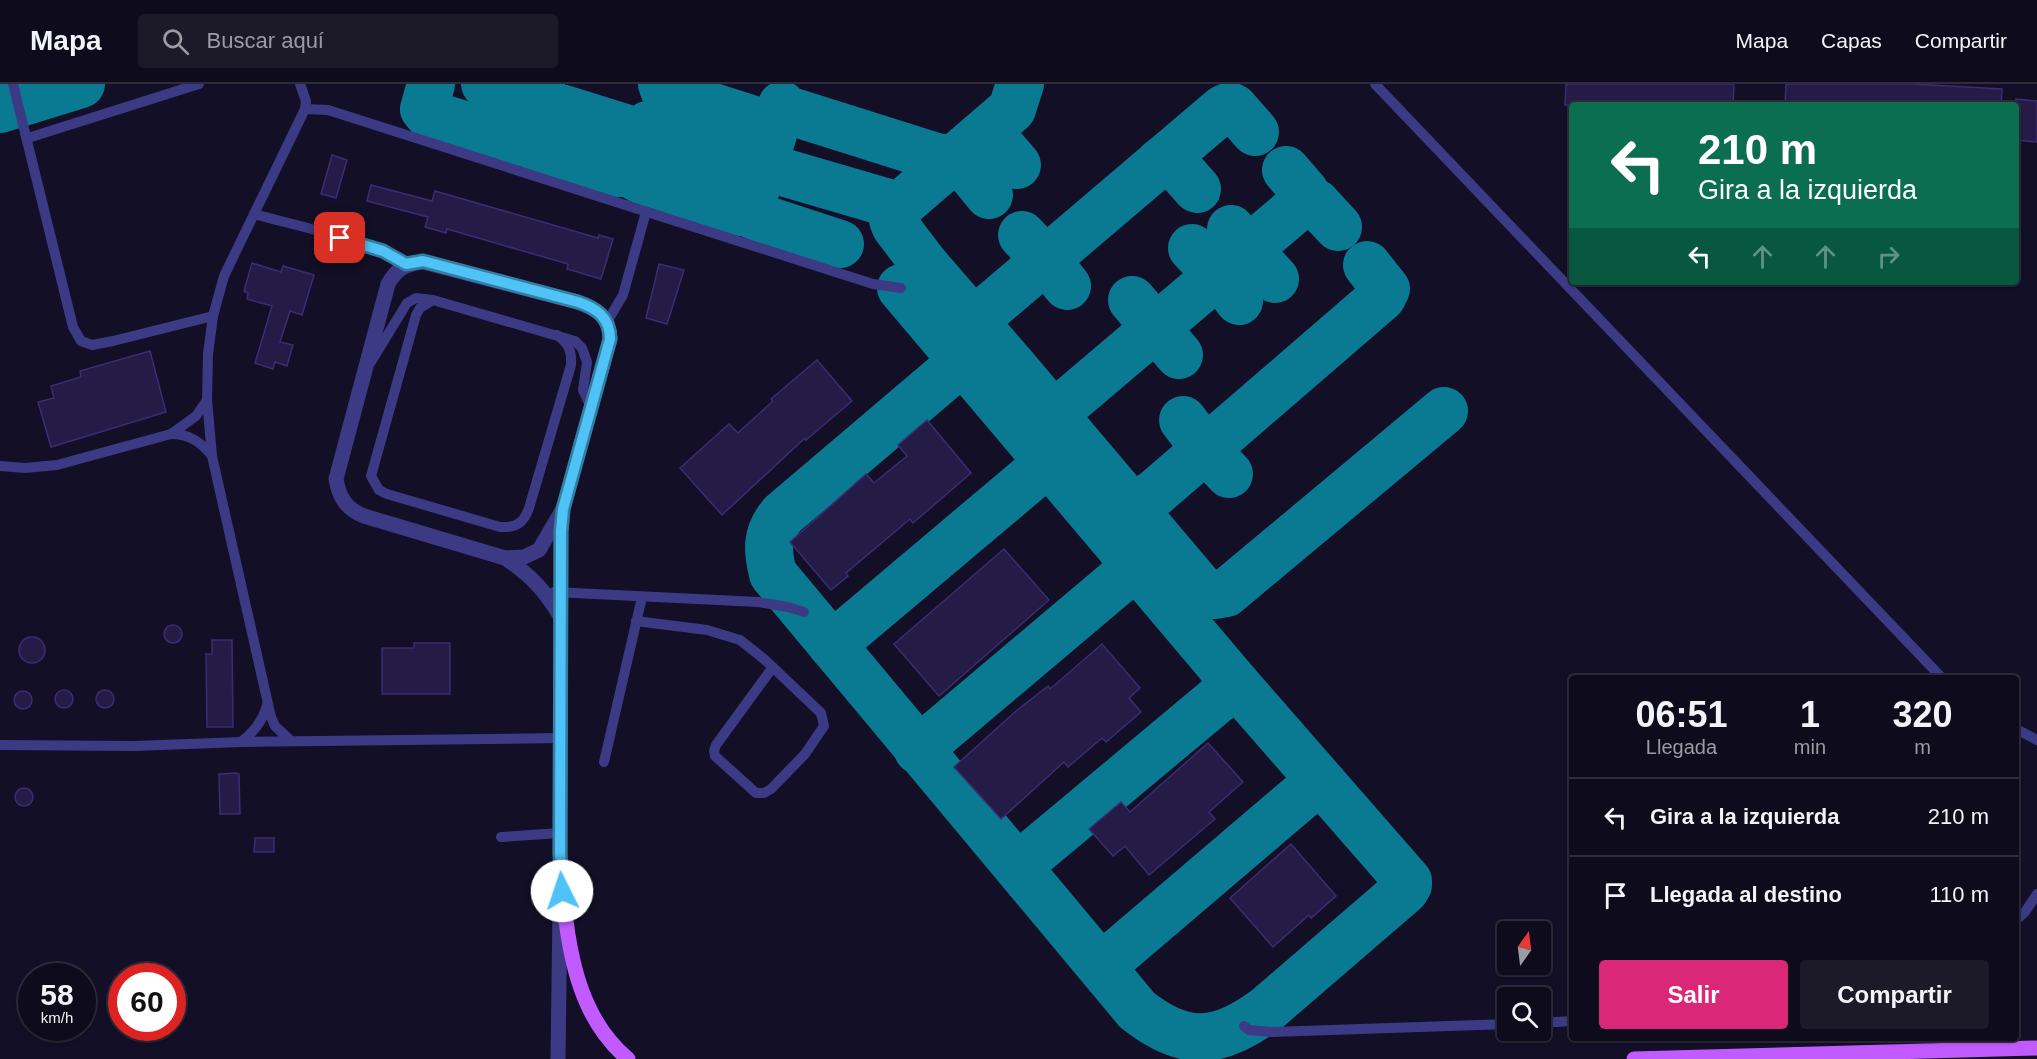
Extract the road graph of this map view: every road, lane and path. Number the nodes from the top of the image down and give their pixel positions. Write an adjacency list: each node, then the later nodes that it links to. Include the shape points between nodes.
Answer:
1 (13, 84): 6 (lane)
2 (199, 84): 6 (lane)
3 (300, 84): 5 (lane)
4 (1375, 84): 28 (lane)
5 (305, 109): 7 (lane, via 328,110); 8 (lane)
6 (28, 138): 12 (lane, via 73,327 81,341 92,345)
7 (646, 212): 10 (lane, via 873,284); 13 (lane, via 623,295)
8 (254, 214): 9 (lane, via 383,251); 12 (lane, via 224,276)
9 (406, 264): 13 (street, via 423,261 578,302 599,312); 15 (street, via 388,284)
10 (901, 288)
11 (433, 300): 14 (lane); 14 (lane, via 416,315 371,476 379,490 387,494 500,527 522,522 527,515 571,364 571,350); 15 (lane, via 420,298 406,303)
12 (213, 316): 16 (lane)
13 (607, 322): 17 (street, via 610,339)
14 (557, 334): 17 (lane, via 575,341 585,354 583,390)
15 (364, 373): 22 (street, via 336,479 338,493 347,506 364,516)
16 (207, 400): 18 (lane, via 196,416); 19 (lane)
17 (591, 407): 21 (street)
18 (171, 434): 19 (lane, via 193,439); 20 (lane, via 57,465)
19 (212, 456): 29 (lane)
20 (0, 466)
21 (563, 509): 22 (street, via 539,550 524,557); 23 (street)
22 (505, 558): 23 (street)
23 (554, 592): 24 (lane); 31 (street, via 560,616)
24 (642, 597): 25 (lane, via 758,602); 26 (lane)
25 (804, 612)
26 (636, 621): 27 (lane, via 724,634 740,640); 36 (lane)
27 (773, 667): 27 (lane, via 821,713 824,726 806,754 764,794 756,793 714,751)
28 (1939, 675)
29 (267, 705): 33 (lane, via 275,726); 34 (lane, via 257,727)
30 (2019, 731): 32 (lane)
31 (560, 738): 33 (lane); 37 (street)
32 (2037, 740)
33 (291, 741): 34 (lane)
34 (241, 742): 35 (lane)
35 (0, 745)
36 (604, 762)
37 (560, 833): 38 (lane); 39 (street)
38 (501, 837)
39 (560, 871): 49 (street); 50 (main road, via 569,948 577,979 599,1027)
40 (2037, 894): 41 (lane)
41 (2019, 917)
42 (1569, 1022): 43 (lane)
43 (1551, 1023)
44 (1497, 1024): 45 (lane, via 1272,1032)
45 (1244, 1026)
46 (2037, 1048): 47 (main road)
47 (1801, 1057): 48 (main road)
48 (1707, 1058): 51 (main road)
49 (558, 1059)
50 (628, 1059)
51 (1634, 1059)

